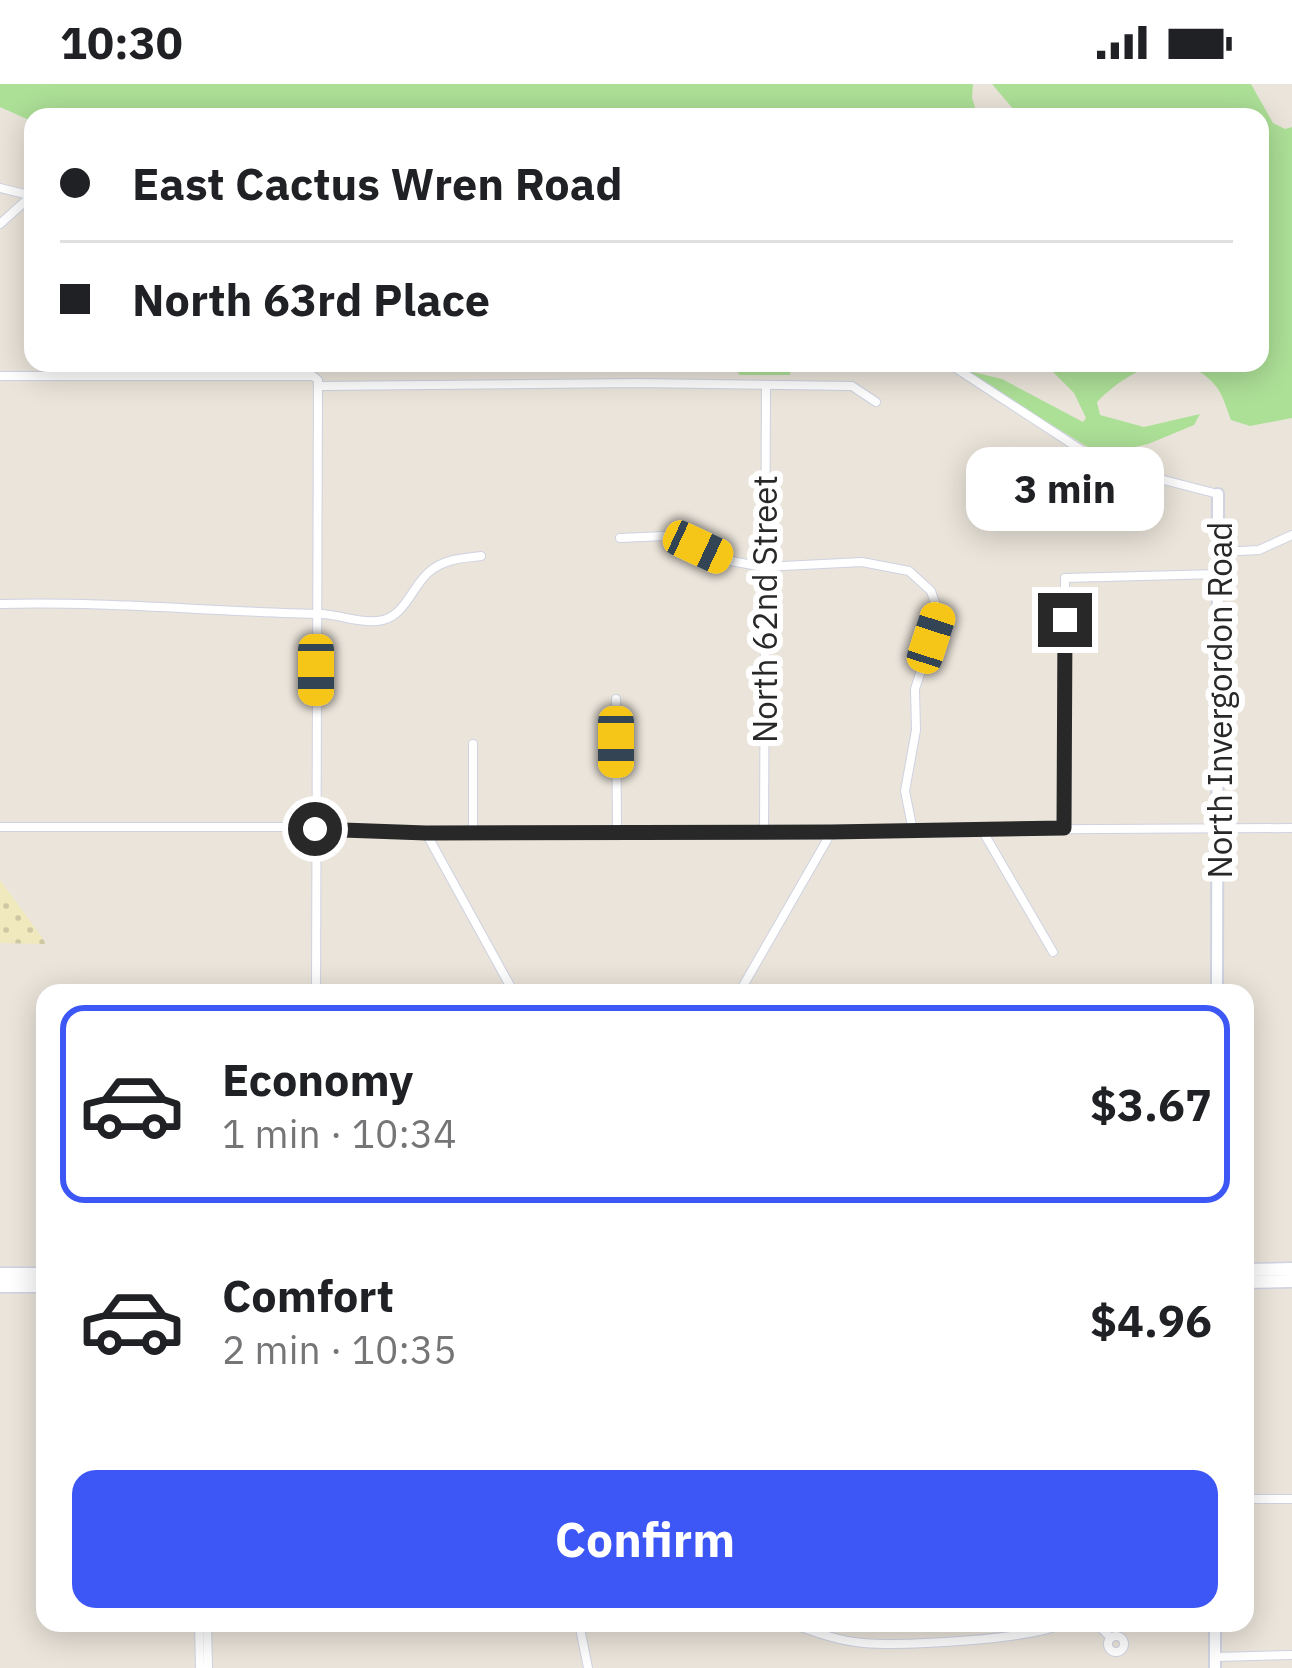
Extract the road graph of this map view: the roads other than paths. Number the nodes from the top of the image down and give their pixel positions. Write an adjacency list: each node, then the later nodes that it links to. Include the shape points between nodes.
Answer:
1 (24, 203): 2 (street)
2 (0, 224)
3 (241, 372): 6 (street)
4 (962, 372): 10 (street, North Invergordon Road, via 1089,455)
5 (0, 376): 6 (street)
6 (242, 376): 7 (street)
7 (318, 382): 8 (street); 18 (street)
8 (766, 385): 9 (street, via 852,386); 15 (street, North 62nd Street)
9 (876, 402)
10 (1218, 494): 13 (street, North Invergordon Road)
11 (1292, 535): 13 (street, via 1259,550)
12 (620, 538): 15 (street, via 665,536)
13 (1220, 552): 16 (street, North Invergordon Road)
14 (481, 556): 18 (street, via 429,572 386,619)
15 (764, 567): 29 (street, via 862,562 909,571 931,591 938,615 915,688 905,791); 30 (street, North 62nd Street)
16 (1220, 574): 22 (street, North Invergordon Road); 23 (street, via 1065,578)
17 (0, 604): 18 (street)
18 (316, 614): 25 (street)
19 (616, 698): 26 (street)
20 (473, 744): 28 (street)
21 (0, 827): 25 (street)
22 (1217, 827): 23 (street); 24 (street); 37 (street, North Invergordon Road)
23 (1064, 828): 27 (street)
24 (1292, 828)
25 (315, 829): 32 (street); 34 (street)
26 (617, 830): 28 (street); 30 (street)
27 (982, 830): 29 (street); 33 (street)
28 (473, 831): 32 (street)
29 (914, 831): 31 (street)
30 (764, 832): 31 (street)
31 (831, 832): 36 (street)
32 (426, 833): 35 (street)
33 (1053, 952)
34 (316, 984)
35 (509, 984)
36 (744, 984)
37 (1216, 984)
38 (1292, 1269): 39 (main road)
39 (1254, 1270)
40 (0, 1274): 41 (main road)
41 (36, 1274)
42 (1292, 1281): 43 (main road)
43 (1254, 1282)
44 (0, 1286): 45 (main road)
45 (36, 1286)
46 (1254, 1499): 47 (street)
47 (1292, 1499)
48 (203, 1632): 57 (street)
49 (581, 1632): 58 (street)
50 (815, 1632): 51 (street, via 868,1643)
51 (1033, 1632)
52 (1105, 1632): 54 (street)
53 (1215, 1632): 56 (street)
54 (1111, 1638)
55 (1292, 1655): 56 (street)
56 (1215, 1663)
57 (204, 1668)
58 (588, 1668)

